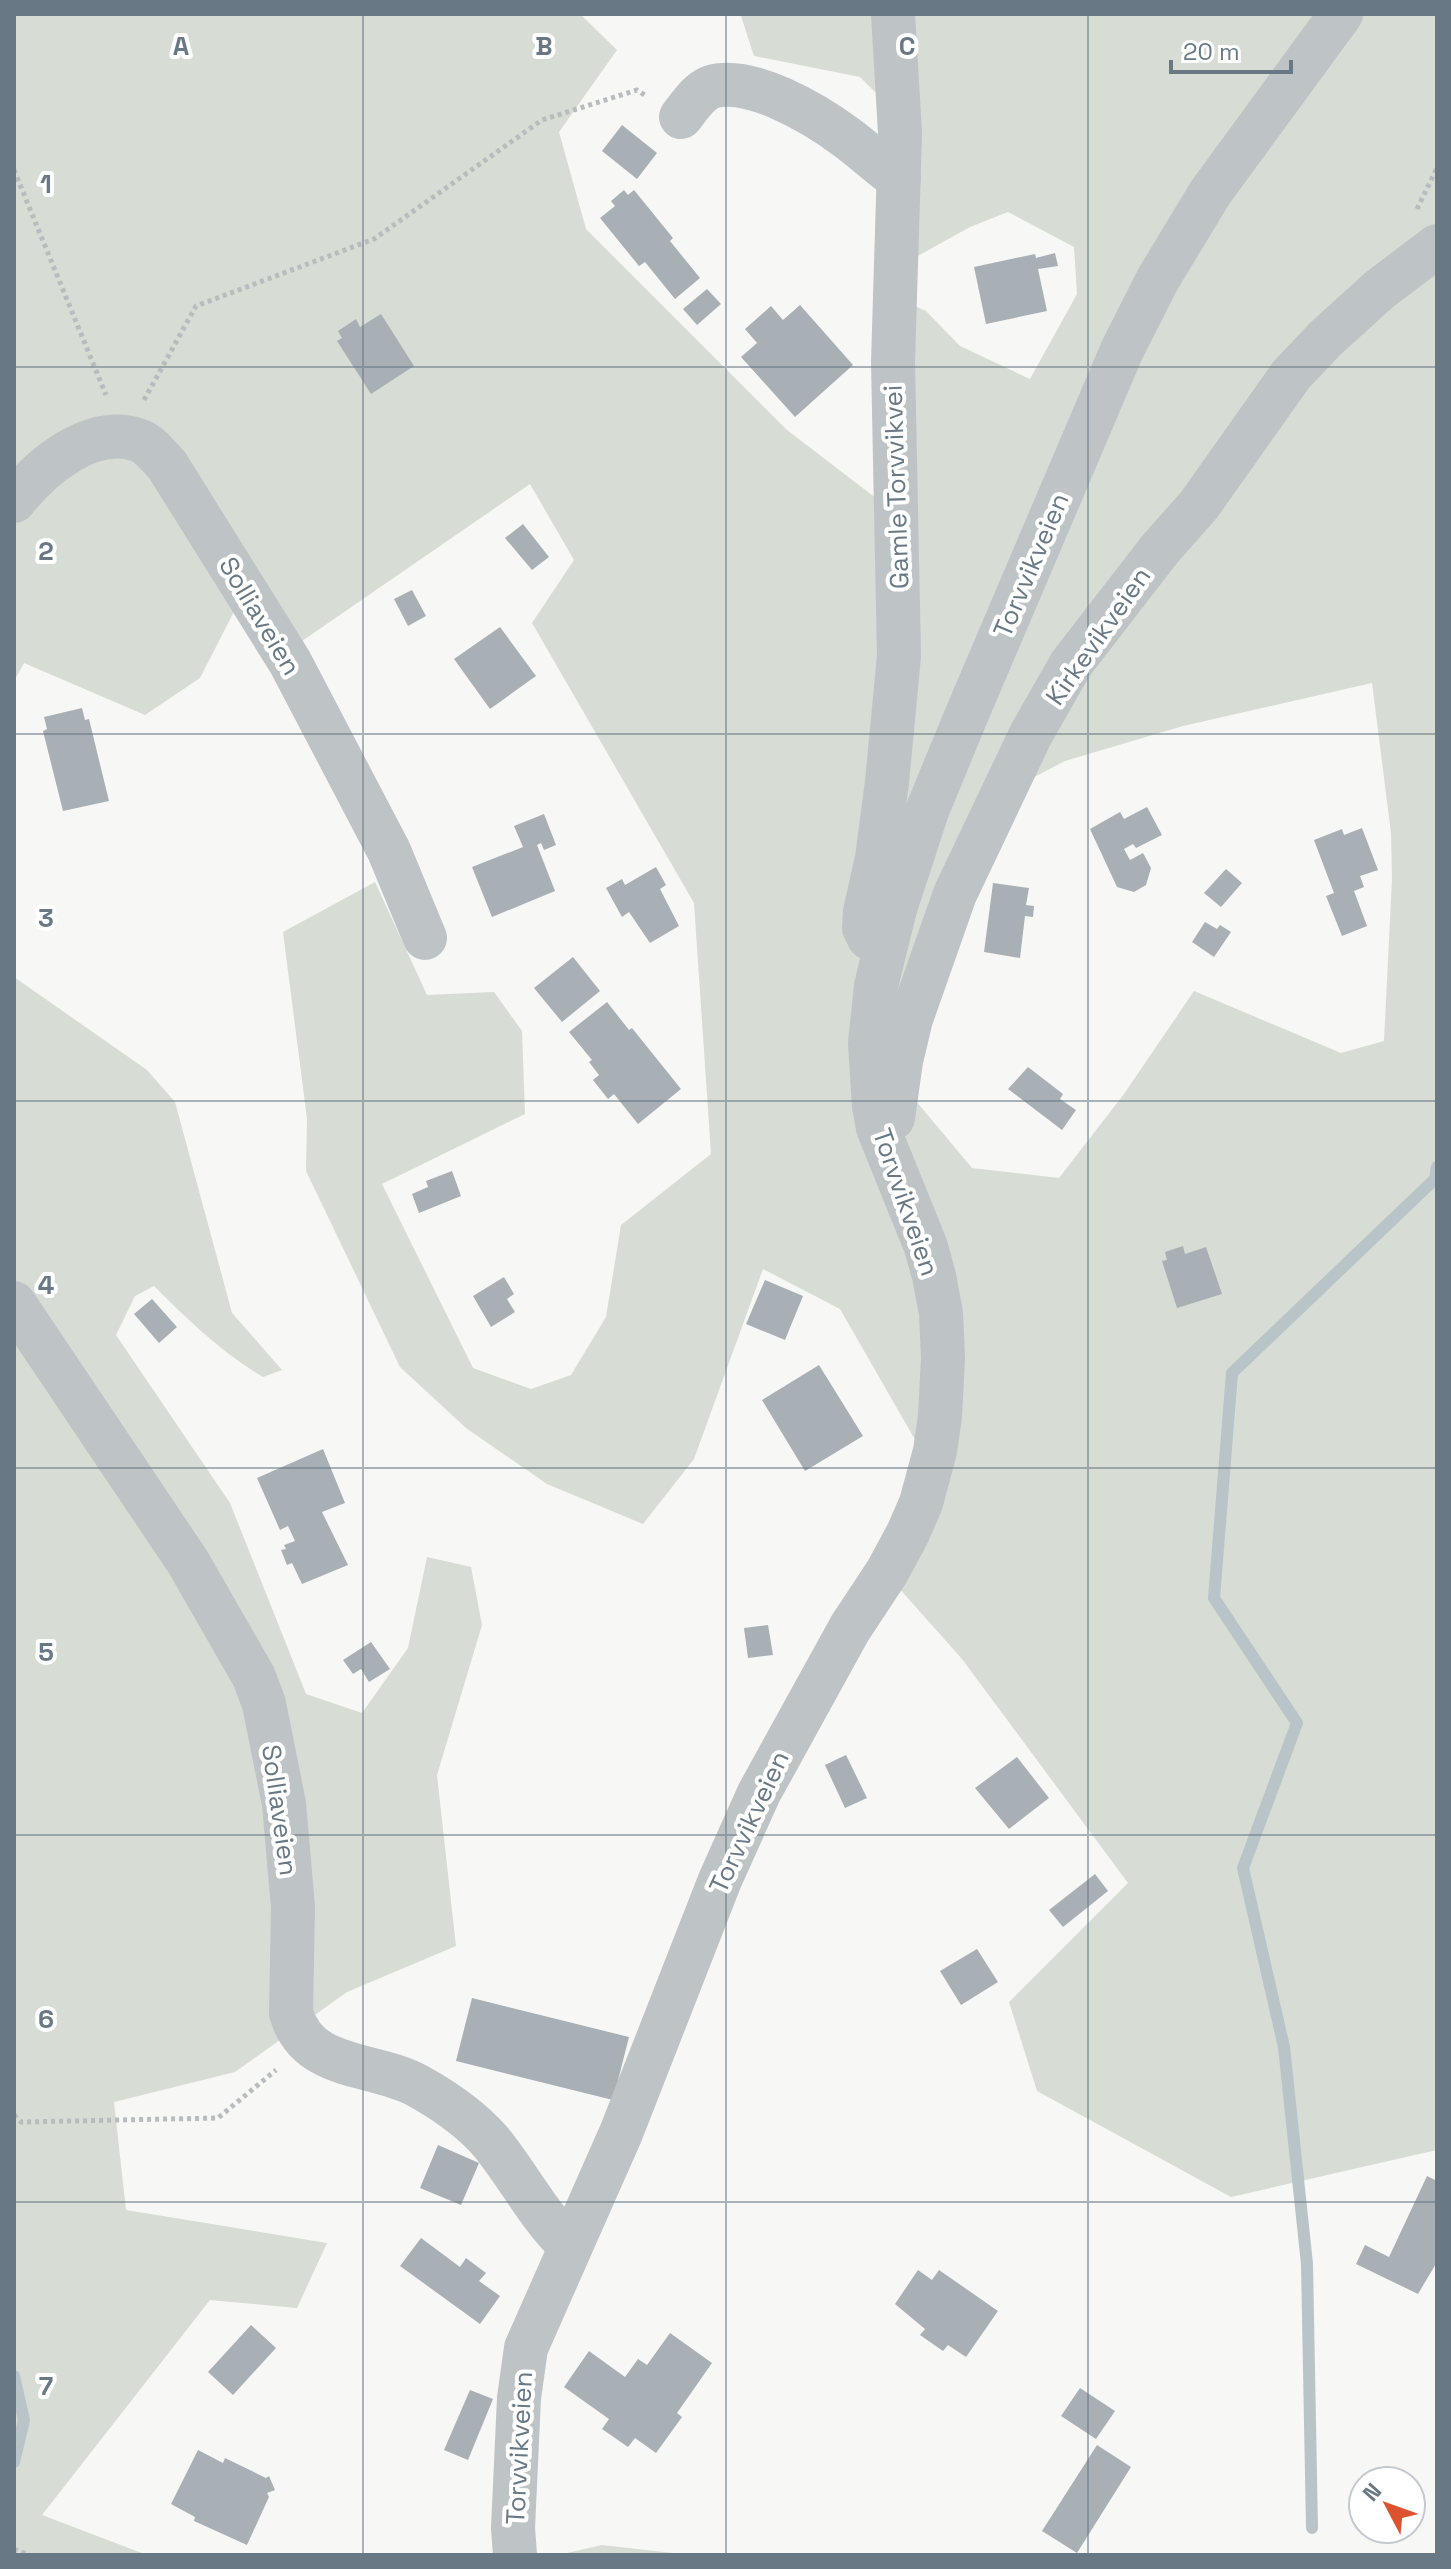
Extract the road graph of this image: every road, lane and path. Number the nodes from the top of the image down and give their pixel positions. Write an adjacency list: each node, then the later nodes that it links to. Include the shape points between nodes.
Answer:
1 (893, 14): 5 (street, Gamle Torvvikvei)
2 (1341, 14): 10 (street, Torvvikveien, via 1210,193 1122,350 927,811)
3 (681, 117): 5 (street, via 709,87 756,89 828,125); 7 (path, via 637,90 542,120 374,239 196,306)
4 (14, 170): 7 (path)
5 (899, 179): 10 (street, Gamle Torvvikvei, via 893,362 899,656 891,755 864,928)
6 (1437, 246): 11 (street, Kirkevikveien, via 1379,290 1300,366 1071,664 955,894 911,1019)
7 (123, 437): 8 (street, via 83,444 48,467); 9 (street, Solliaveien, via 140,441 167,465 290,662 389,851)
8 (14, 501)
9 (425, 938)
10 (883, 950): 11 (street, Torvvikveien, via 870,1043 874,1106)
11 (890, 1156): 15 (street, Torvvikveien, via 926,1247 941,1313 940,1416 921,1503 759,1793)
12 (14, 1303): 13 (street, Solliaveien, via 188,1562 254,1677 284,1804 293,1907 291,2013)
13 (308, 2044): 14 (path, via 218,2118 21,2122); 15 (street, via 324,2055 415,2084 464,2115)
14 (14, 2115)
15 (570, 2246): 18 (street, Torvvikveien, via 526,2348 519,2398)
16 (14, 2549): 17 (path)
17 (29, 2555)
18 (515, 2555)

